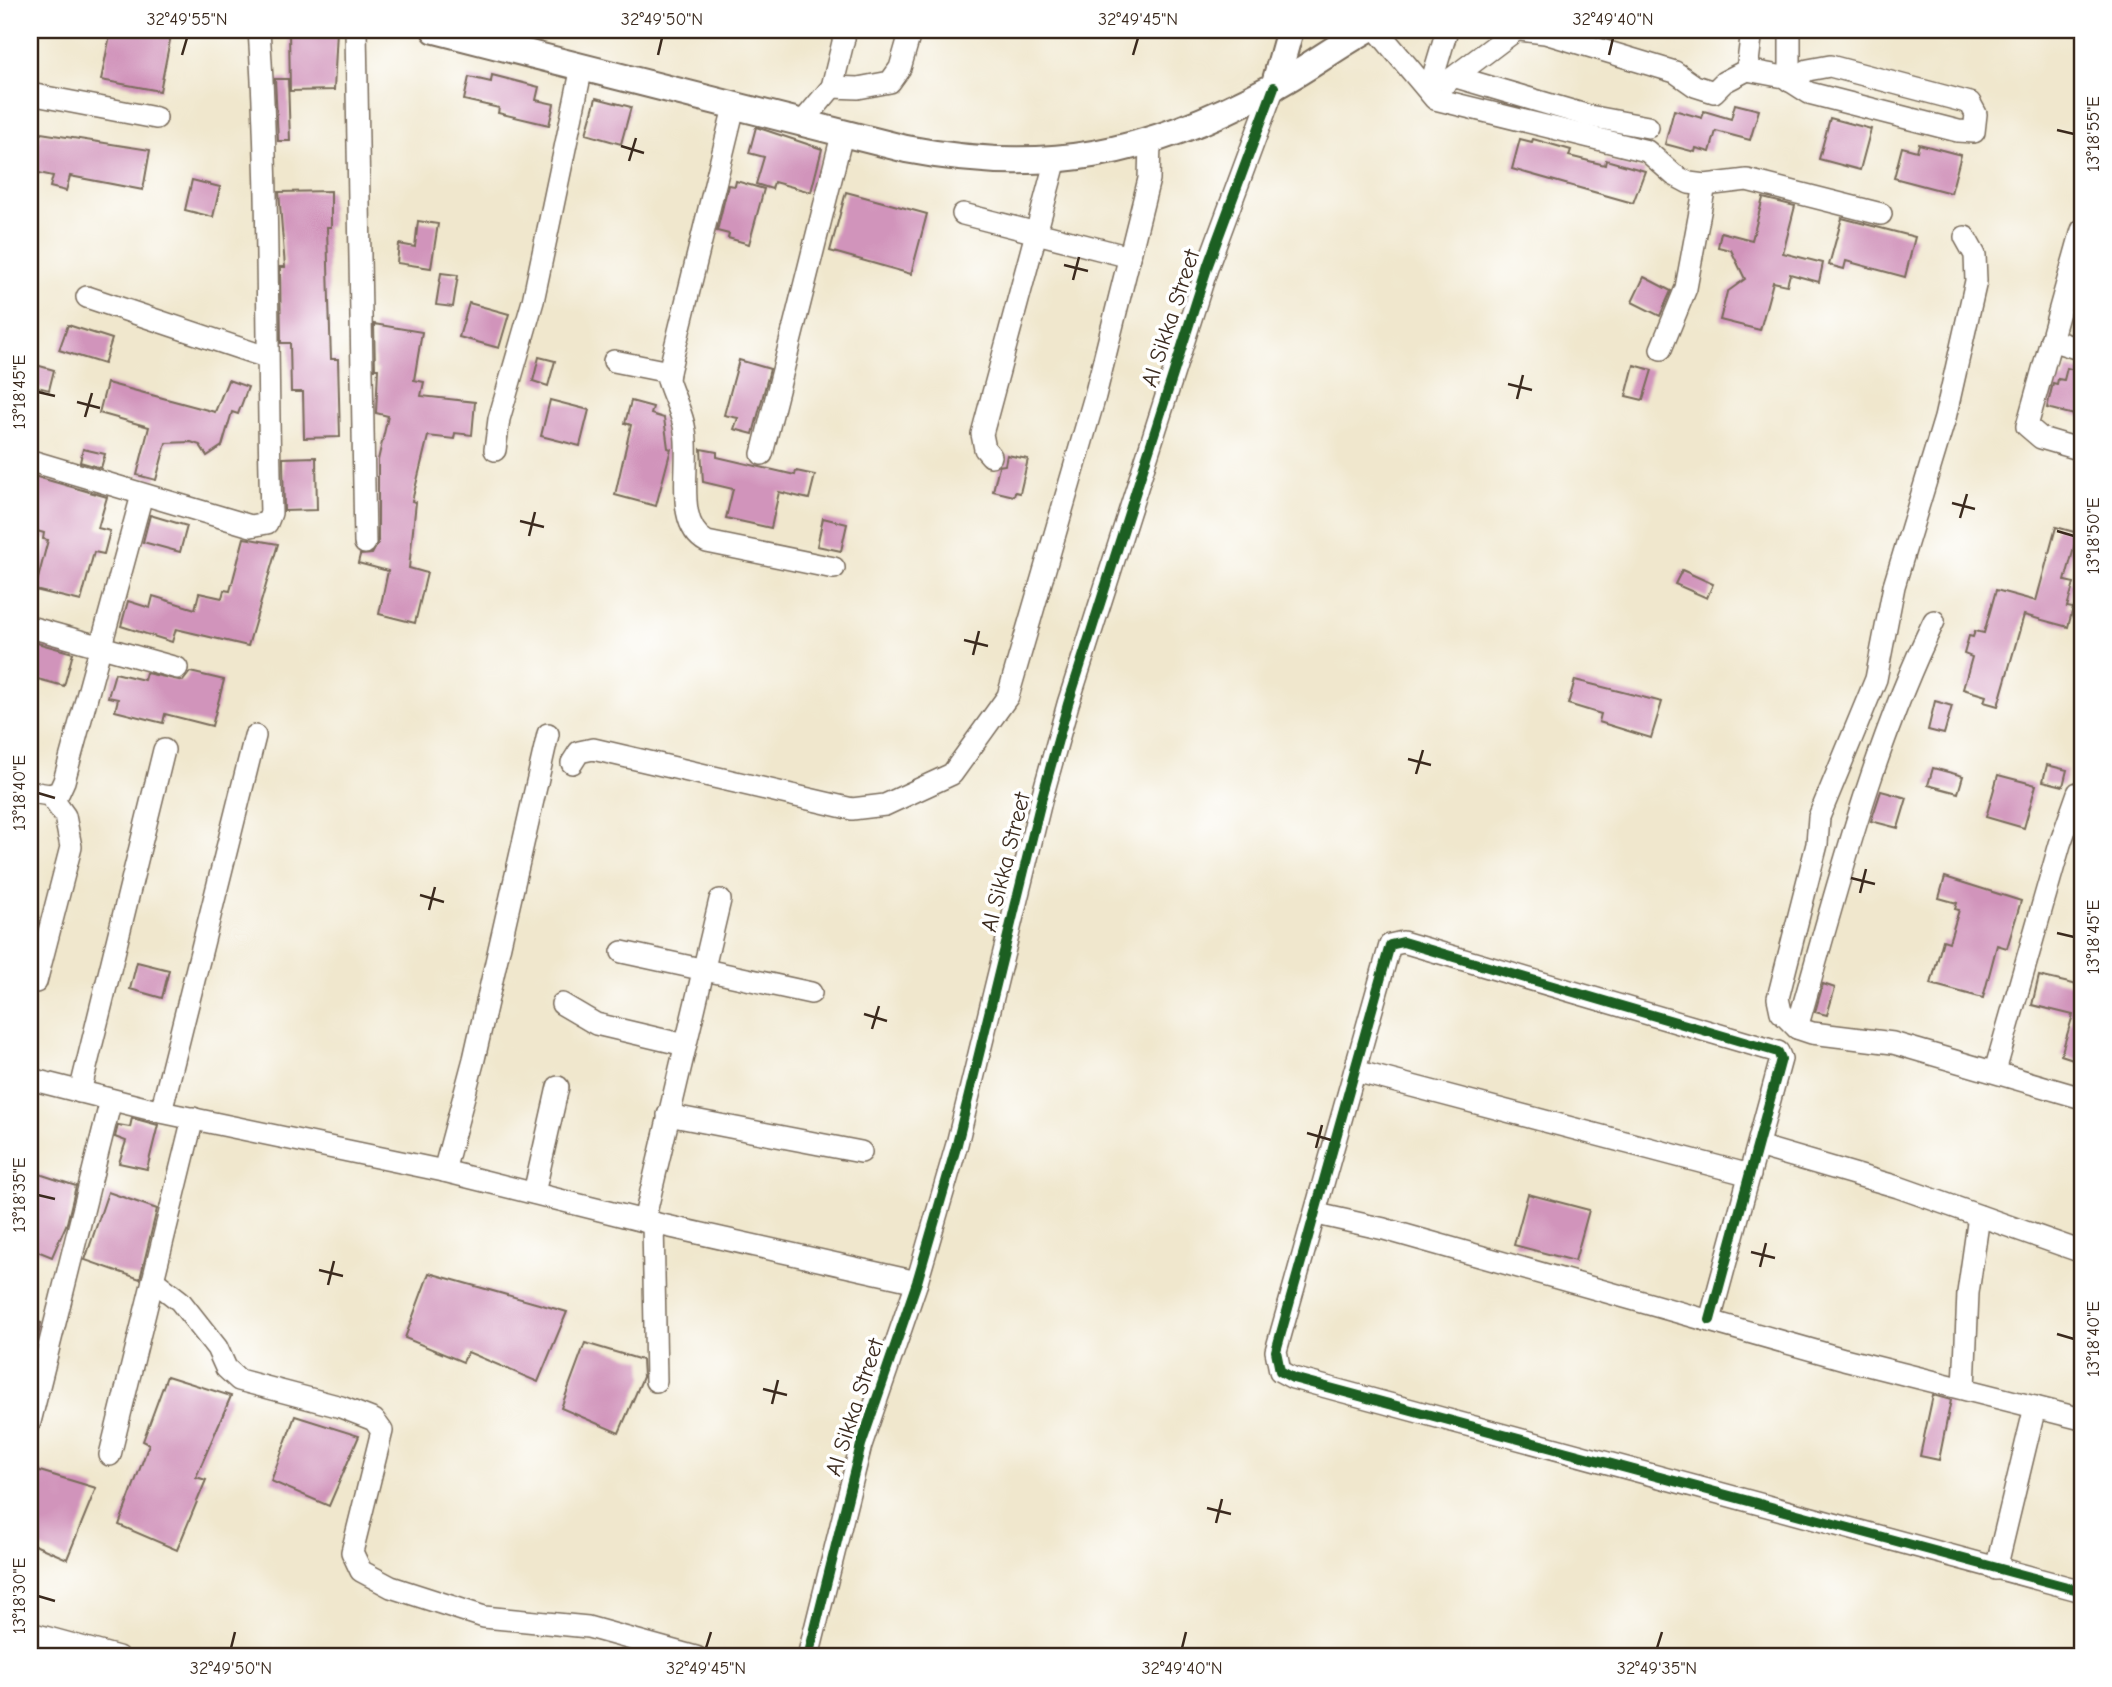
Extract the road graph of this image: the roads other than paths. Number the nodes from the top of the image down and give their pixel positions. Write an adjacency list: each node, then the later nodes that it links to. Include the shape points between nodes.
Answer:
1 (259, 30): 42 (street, via 265,123)
2 (356, 30): 51 (street)
3 (435, 30): 13 (main road)
4 (846, 30): 18 (street)
5 (911, 30): 18 (street, via 900,68 890,82)
6 (1290, 30): 19 (main road)
7 (1366, 30): 19 (main road)
8 (1377, 30): 20 (street)
9 (1447, 30): 20 (street)
10 (1518, 30): 15 (street, via 1545,33 1675,72 1714,92); 16 (street)
11 (1752, 30): 15 (street)
12 (1790, 30): 17 (street)
13 (482, 36): 14 (main road)
14 (582, 67): 23 (main road); 45 (street, via 533,301 499,419)
15 (1747, 70): 17 (street)
16 (1456, 78): 20 (street); 27 (street, via 1589,116)
17 (1790, 81): 21 (street, via 1808,70 1830,66); 25 (street, via 1809,93)
18 (832, 87): 26 (street)
19 (1274, 87): 29 (main road); 95 (street, Al Sikka Street, via 1208,265 1068,704 957,1144)
20 (1429, 90): 31 (street, via 1435,99 1647,151 1674,175)
21 (1929, 92): 25 (street); 25 (street, via 1969,103 1976,114 1974,132)
22 (30, 94): 24 (street)
23 (734, 107): 26 (main road); 44 (street)
24 (156, 118)
25 (1911, 118)
26 (801, 124): 28 (main road)
27 (1648, 127)
28 (842, 135): 30 (main road, via 966,158); 47 (street)
29 (1150, 143): 30 (main road); 37 (street, via 1149,179)
30 (1056, 159): 35 (street)
31 (1705, 185): 33 (street, via 1747,180); 40 (street, via 1686,289)
32 (963, 214): 35 (street)
33 (1881, 214)
34 (2082, 230): 39 (street)
35 (1034, 233): 37 (street); 48 (street, via 982,434)
36 (1965, 237): 57 (street, via 1975,255 1976,281 1945,418 1894,586 1884,653)
37 (1130, 257): 62 (street, via 1008,696 951,774 885,804 859,810 593,749 579,752)
38 (87, 297): 42 (street)
39 (2051, 340): 41 (street); 46 (street, via 2027,426 2041,438)
40 (1661, 349)
41 (2082, 350)
42 (266, 357): 50 (street, via 271,513 267,523 251,526)
43 (614, 361): 44 (street)
44 (669, 372): 52 (street, via 685,431 687,520 696,536)
45 (495, 450)
46 (2082, 450)
47 (762, 454)
48 (991, 456)
49 (35, 462): 50 (street)
50 (142, 495): 55 (street)
51 (365, 542)
52 (834, 568)
53 (1934, 621): 58 (street)
54 (30, 627): 55 (street)
55 (98, 647): 56 (street); 64 (street, via 64,781 59,792)
56 (177, 668)
57 (1866, 702): 58 (street); 65 (street, via 1819,817)
58 (1893, 711): 66 (street)
59 (548, 734): 87 (street)
60 (255, 736): 82 (street)
61 (164, 750): 79 (street)
62 (572, 763)
63 (2082, 793): 75 (street, via 2078,793 2060,844)
64 (40, 794): 70 (street, via 65,816 71,847)
65 (1817, 844): 66 (street); 73 (street, via 1778,998 1781,1012)
66 (1847, 854): 73 (street)
67 (720, 901): 69 (street)
68 (622, 952): 69 (street)
69 (703, 970): 71 (street); 74 (street)
70 (36, 982)
71 (811, 993)
72 (562, 1004): 74 (street, via 596,1024)
73 (1797, 1028): 75 (street, via 1893,1043)
74 (685, 1045): 83 (street)
75 (1995, 1071): 80 (street)
76 (1355, 1072): 85 (street, via 1387,948 1403,942 1774,1049 1781,1059); 88 (street); 90 (street)
77 (30, 1079): 79 (street)
78 (558, 1087): 89 (street)
79 (80, 1092): 81 (street)
80 (2082, 1098)
81 (111, 1100): 82 (street); 101 (street)
82 (161, 1111): 84 (street)
83 (668, 1115): 86 (street); 92 (street)
84 (193, 1118): 87 (street); 94 (street)
85 (1758, 1146): 88 (street); 91 (street)
86 (861, 1153)
87 (444, 1171): 89 (street)
88 (1750, 1175): 96 (street)
89 (534, 1193): 92 (street)
90 (1317, 1214): 96 (street); 103 (street, via 1276,1351 1280,1371 1293,1378)
91 (1979, 1216): 93 (street); 98 (street, via 1968,1293)
92 (648, 1222): 95 (street); 97 (street)
93 (2082, 1252)
94 (153, 1280): 102 (street); 107 (street, via 180,1301 239,1380 341,1406 374,1420 382,1431 352,1552 361,1571 391,1587 484,1617 588,1627)
95 (917, 1282): 108 (street, Al Sikka Street, via 862,1445)
96 (1710, 1320): 98 (street)
97 (656, 1381)
98 (1964, 1388): 99 (street)
99 (2035, 1406): 100 (street); 103 (street)
100 (2082, 1419)
101 (30, 1422)
102 (110, 1455)
103 (1996, 1569): 104 (street)
104 (2082, 1591)
105 (30, 1633): 106 (street)
106 (118, 1657)
107 (696, 1657)
108 (808, 1657)

